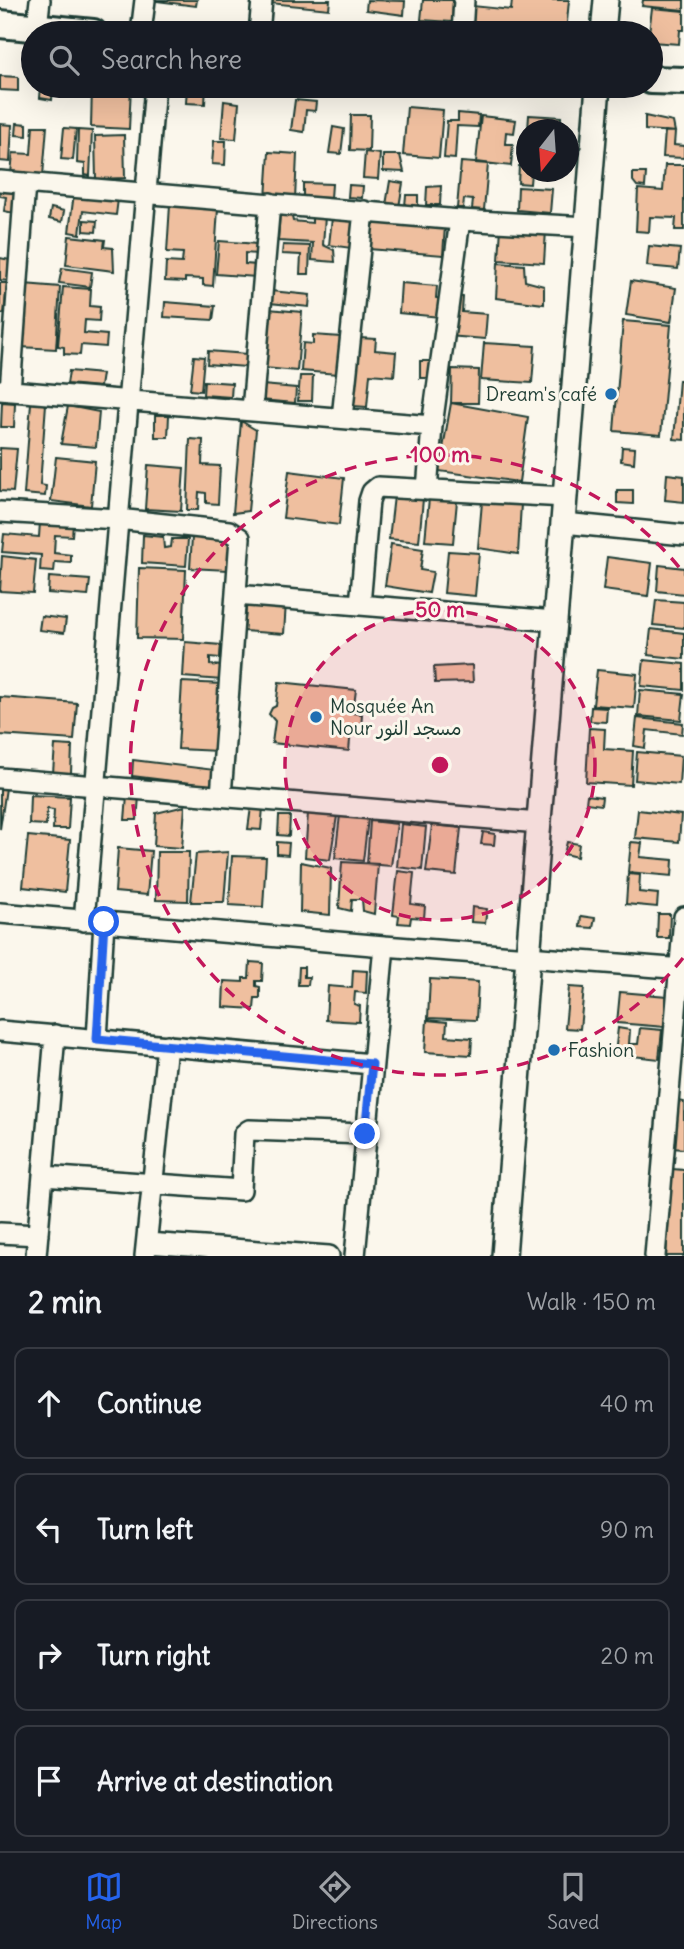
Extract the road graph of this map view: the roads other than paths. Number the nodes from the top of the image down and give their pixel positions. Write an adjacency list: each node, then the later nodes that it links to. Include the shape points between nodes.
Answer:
1 (40, 0): 6 (street)
2 (145, 0): 7 (street)
3 (262, 0): 8 (street)
4 (464, 0): 9 (street)
5 (606, 0): 10 (street)
6 (38, 21)
7 (142, 21)
8 (260, 21)
9 (463, 21)
10 (604, 21)
11 (0, 24): 12 (main road)
12 (21, 26)
13 (663, 80): 14 (main road)
14 (684, 81)
15 (154, 98): 19 (street)
16 (597, 98): 23 (street)
17 (0, 181): 18 (street)
18 (25, 183): 19 (street); 24 (street)
19 (146, 193): 20 (street); 25 (street)
20 (270, 203): 21 (street); 26 (street)
21 (364, 211): 22 (street); 27 (street)
22 (460, 220): 23 (street); 28 (street)
23 (588, 227): 30 (street)
24 (5, 391): 25 (street)
25 (128, 400): 26 (street); 32 (street)
26 (252, 410): 27 (street)
27 (342, 418): 28 (street)
28 (432, 426): 29 (street)
29 (427, 490): 30 (street); 36 (street, via 377,487 372,492)
30 (566, 498): 33 (street)
31 (0, 512): 32 (street)
32 (118, 519): 35 (street, via 234,533 240,538); 39 (street)
33 (564, 523): 34 (street); 37 (street)
34 (684, 535)
35 (236, 595): 36 (street); 40 (street)
36 (360, 605): 37 (street)
37 (555, 621): 41 (street)
38 (0, 778): 39 (street)
39 (96, 786): 40 (street); 44 (street)
40 (221, 796): 41 (street)
41 (539, 823): 46 (street)
42 (0, 913): 44 (street)
43 (684, 918): 47 (street)
44 (94, 921): 45 (street); 50 (street)
45 (384, 946): 46 (street); 52 (street)
46 (528, 957): 47 (street); 65 (street)
47 (682, 968): 53 (street)
48 (0, 1031): 49 (street)
49 (55, 1035): 50 (street); 57 (street)
50 (97, 1039): 51 (street)
51 (167, 1045): 52 (street); 58 (street)
52 (372, 1064): 54 (street)
53 (677, 1088): 55 (street)
54 (365, 1134): 58 (street, via 249,1130 244,1134 241,1191); 64 (street)
55 (664, 1152): 56 (street); 66 (street)
56 (684, 1155)
57 (43, 1176): 58 (street); 60 (street)
58 (153, 1185): 61 (street)
59 (0, 1233): 60 (street)
60 (38, 1235): 62 (street)
61 (146, 1249): 63 (street)
62 (36, 1256)
63 (329, 1256)
64 (355, 1256)
65 (504, 1256)
66 (655, 1256)

